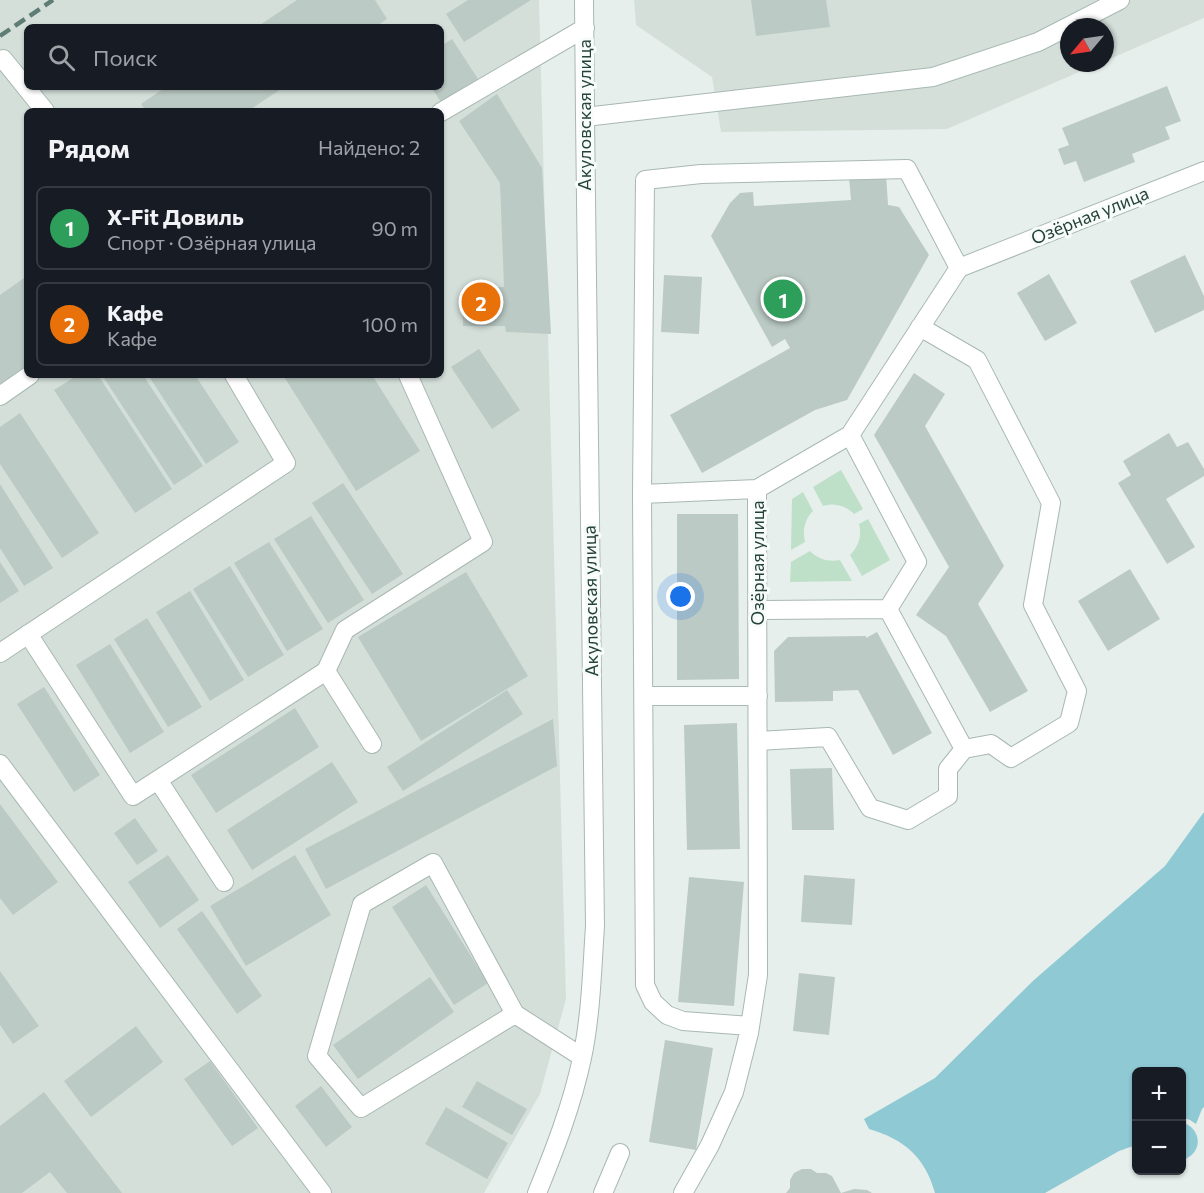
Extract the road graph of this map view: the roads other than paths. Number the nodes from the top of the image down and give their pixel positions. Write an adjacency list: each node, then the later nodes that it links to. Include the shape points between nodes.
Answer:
1 (585, 0): 3 (street, Акуловская улица)
2 (1120, 0): 9 (street, via 1038,42 933,77)
3 (585, 28): 8 (street); 9 (street, Акуловская улица)
4 (0, 60): 5 (street)
5 (24, 85)
6 (28, 90): 7 (street)
7 (43, 108)
8 (444, 110)
9 (585, 117): 35 (street, Акуловская улица, via 595,926)
10 (1204, 171): 11 (street, Озёрная улица)
11 (959, 268): 12 (street, Озёрная улица); 19 (street, via 907,169 701,174 645,180)
12 (920, 327): 17 (street, Озёрная улица); 29 (street, via 977,360 1051,503 1032,605 1077,692 1069,723 1011,758 991,744)
13 (26, 378): 16 (street)
14 (236, 378): 22 (street, via 286,463)
15 (409, 378): 24 (street, via 483,542 345,630)
16 (0, 396)
17 (850, 435): 18 (street, Озёрная улица); 20 (street, via 917,562)
18 (757, 489): 19 (street); 21 (street, Озёрная улица)
19 (642, 494): 25 (street)
20 (888, 609): 21 (street); 29 (street)
21 (758, 610): 26 (street, Озёрная улица)
22 (28, 634): 23 (street); 31 (street, via 133,796)
23 (0, 653)
24 (326, 671): 28 (street); 31 (street)
25 (644, 696): 26 (street); 34 (street, via 645,985 653,1002 667,1015 683,1022)
26 (758, 696): 27 (street, Озёрная улица)
27 (759, 741): 29 (street, via 828,737 870,808 908,820 948,795 948,769); 34 (street, Озёрная улица, via 758,975)
28 (372, 744)
29 (964, 749)
30 (0, 764): 37 (street)
31 (158, 780): 32 (street)
32 (224, 882)
33 (515, 1014): 33 (street, via 433,863 362,904 317,1056 361,1108); 35 (street)
34 (750, 1026): 40 (street, Озёрная улица, via 734,1092)
35 (582, 1057): 38 (street, Акуловская улица, via 571,1101)
36 (620, 1153): 39 (street)
37 (322, 1193)
38 (537, 1193)
39 (603, 1193)
40 (683, 1193)

